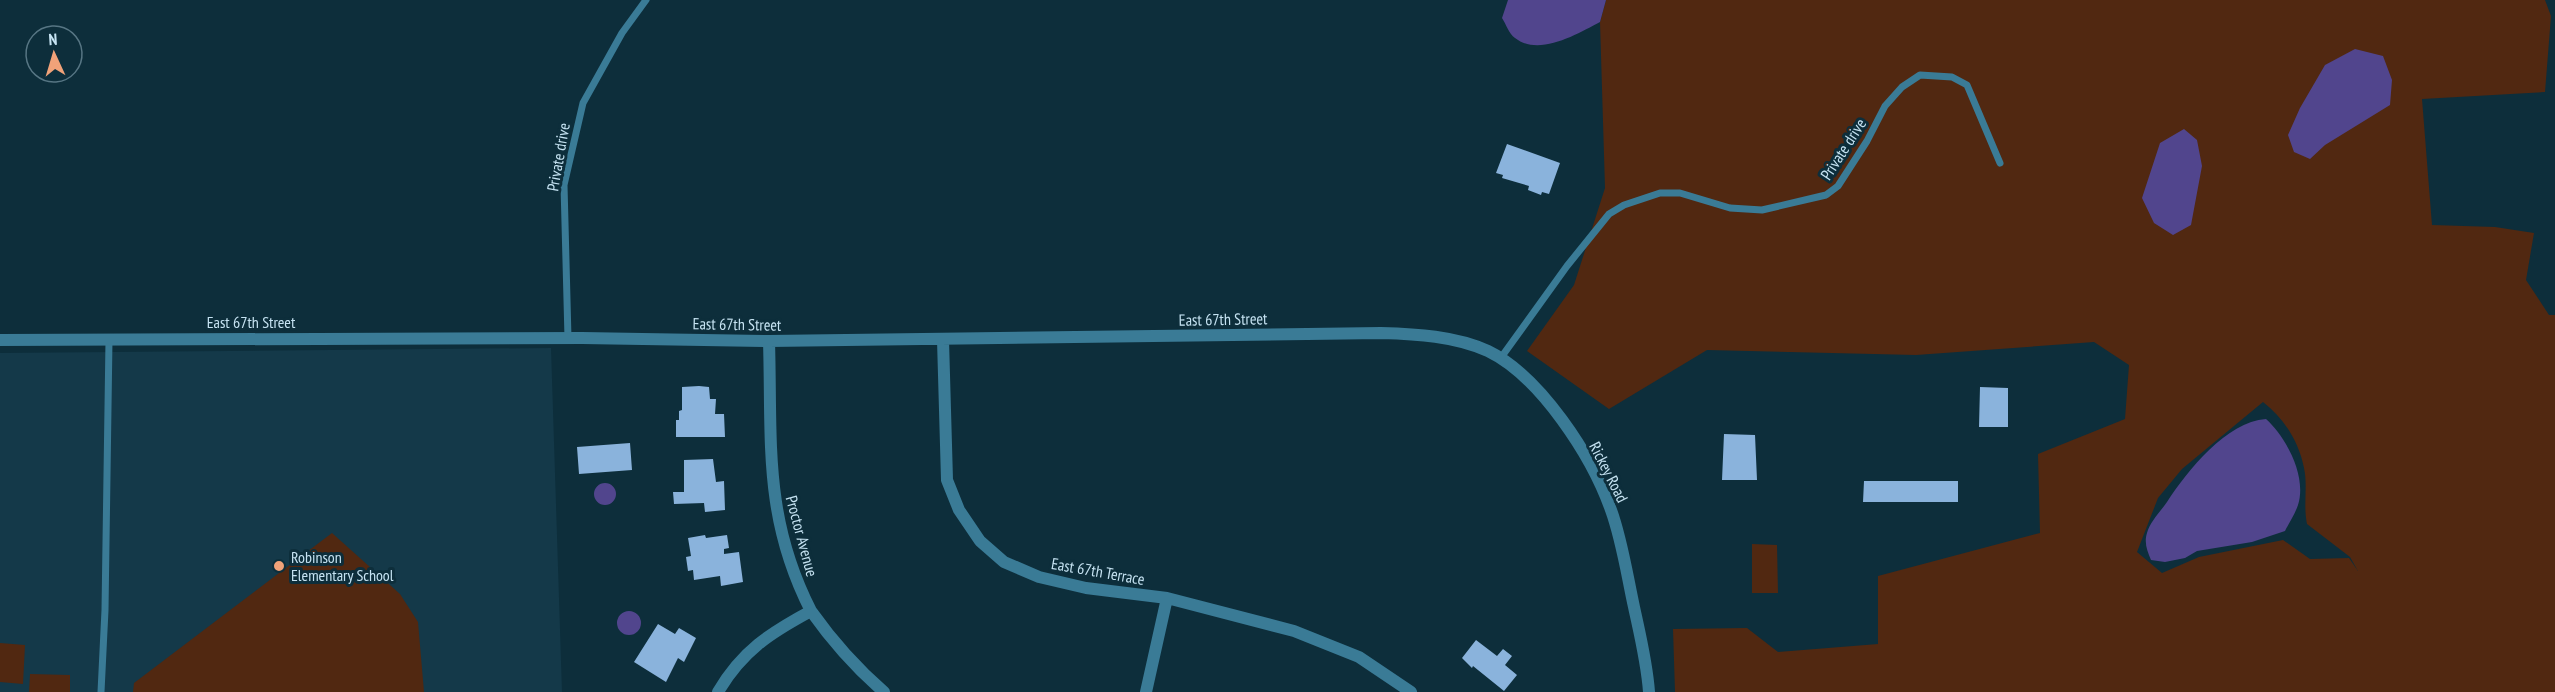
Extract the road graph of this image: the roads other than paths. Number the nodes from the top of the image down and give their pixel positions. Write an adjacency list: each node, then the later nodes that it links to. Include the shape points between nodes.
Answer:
1 (646, 0): 3 (lane, Private drive, via 621,33 583,103 578,123 564,185)
2 (2000, 163): 9 (lane, Private drive, via 1967,86 1952,77 1920,75 1885,106 1838,186 1826,195 1762,210 1730,208 1680,193 1660,193 1609,214)
3 (568, 338): 5 (street, East 67th Street); 7 (street, East 67th Street)
4 (0, 340): 5 (street, East 67th Street)
5 (109, 340): 12 (lane)
6 (944, 340): 7 (street, East 67th Street); 8 (street, East 67th Street, via 1381,333 1416,334); 10 (street, East 67th Terrace, via 947,480 959,510 980,541 1004,562 1039,577 1096,590)
7 (769, 341): 11 (street, Proctor Avenue, via 774,496 787,557)
8 (1473, 346): 9 (street, Rickey Road)
9 (1500, 359): 17 (street, Rickey Road, via 1532,384 1558,414 1587,460 1611,510)
10 (1167, 598): 15 (street); 16 (street, East 67th Terrace, via 1294,632 1359,657)
11 (811, 611): 13 (street, via 751,648); 14 (street, Proctor Avenue, via 857,670)
12 (101, 692)
13 (718, 692)
14 (884, 692)
15 (1146, 692)
16 (1411, 692)
17 (1650, 692)

